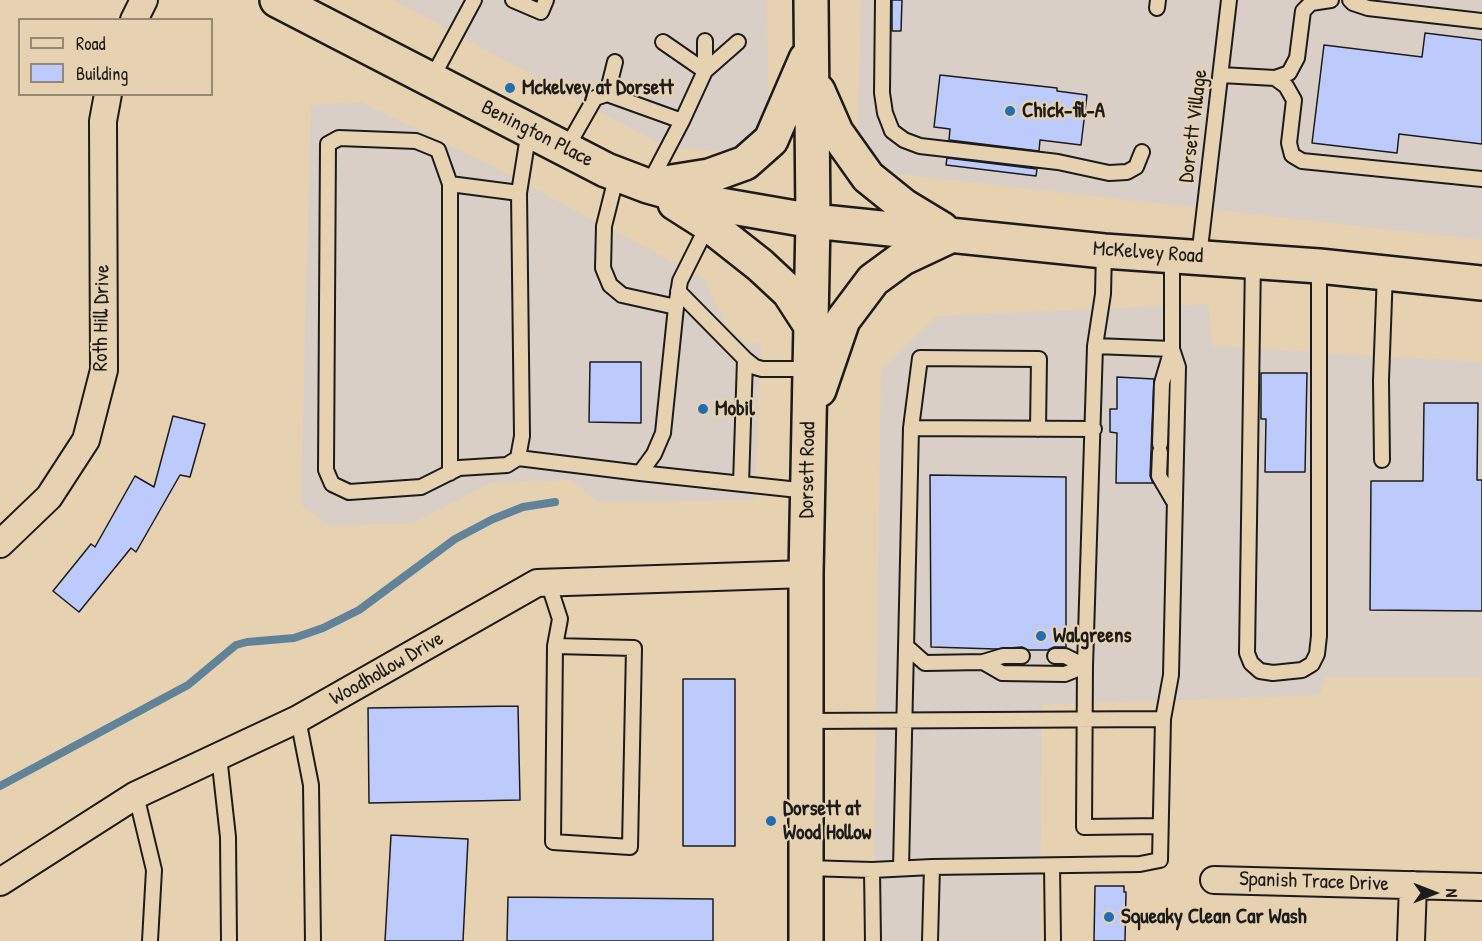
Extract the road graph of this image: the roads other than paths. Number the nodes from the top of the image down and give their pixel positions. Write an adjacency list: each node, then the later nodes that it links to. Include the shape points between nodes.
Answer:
1 (144, 0): 11 (street)
2 (277, 0): 21 (main road, Benington Place)
3 (474, 0): 21 (lane)
4 (513, 0): 5 (lane, via 541,12)
5 (546, 0)
6 (811, 0): 16 (main road, Dorsett Road)
7 (883, 0): 27 (lane, via 882,93 892,131 904,140 920,146 1058,162 1109,174 1136,167)
8 (1230, 0): 19 (lane, Dorsett Village)
9 (1331, 0): 20 (lane, via 1311,3 1303,11 1297,58 1289,73)
10 (1350, 0): 12 (lane, via 1368,8)
11 (135, 18)
12 (1482, 21)
13 (705, 41): 18 (lane)
14 (663, 42): 18 (lane)
15 (738, 42): 18 (lane)
16 (811, 61): 31 (main road, via 771,140 744,163 708,176); 33 (main road, Dorsett Road); 35 (main road, via 836,132 868,177 904,206)
17 (615, 62): 22 (lane)
18 (705, 71): 24 (lane)
19 (1221, 75): 20 (lane); 37 (lane, Dorsett Village)
20 (1275, 78): 29 (lane, via 1286,86 1294,100 1289,143 1292,155 1302,161)
21 (431, 80): 25 (main road, Benington Place)
22 (607, 94): 24 (lane); 26 (lane, via 595,98)
23 (108, 96): 60 (street, Roth Hill Drive, via 103,121 104,370 86,440 49,496)
24 (682, 121): 31 (lane)
25 (529, 130): 26 (main road, Benington Place); 32 (lane)
26 (566, 149): 28 (main road, Benington Place)
27 (1142, 152)
28 (617, 174): 31 (main road, Benington Place); 43 (lane, via 604,226 603,268 610,285 622,295)
29 (1482, 179)
30 (450, 184): 32 (lane); 55 (lane); 55 (lane, via 438,150 416,141 339,138 328,144 326,470 332,484 349,492 421,487)
31 (648, 186): 33 (main road, Benington Place, via 708,203); 34 (main road)
32 (519, 193): 53 (lane, via 522,436)
33 (813, 221): 35 (main road, McKelvey Road); 44 (main road, Dorsett Road)
34 (708, 224): 42 (lane); 44 (main road, via 789,292)
35 (952, 235): 36 (main road, McKelvey Road); 49 (main road, via 903,258 873,280 843,320)
36 (1104, 251): 37 (main road, McKelvey Road); 45 (lane, via 1103,294)
37 (1185, 256): 38 (main road, McKelvey Road); 46 (lane, Dorsett Village)
38 (1253, 261): 39 (main road, McKelvey Road); 39 (lane, via 1247,653 1260,671 1273,673 1302,670 1312,664 1317,654)
39 (1319, 266): 40 (main road, McKelvey Road)
40 (1385, 272): 41 (main road, McKelvey Road); 54 (lane)
41 (1482, 283)
42 (678, 291): 43 (lane); 47 (lane)
43 (676, 307): 56 (lane, via 663,433)
44 (811, 326): 48 (main road, Dorsett Road)
45 (1095, 346): 46 (lane); 52 (lane)
46 (1172, 349): 59 (lane, via 1178,367); 59 (lane, via 1162,383 1159,476)
47 (744, 359): 48 (lane, via 762,369); 57 (lane)
48 (810, 369): 49 (main road, Dorsett Road)
49 (810, 417): 58 (main road, Dorsett Road)
50 (911, 428): 51 (lane); 51 (lane, via 920,358 955,358 1039,359); 64 (lane)
51 (1038, 429): 52 (lane)
52 (1094, 429): 68 (lane)
53 (518, 458): 55 (lane, via 507,465 459,468); 56 (lane)
54 (1382, 460)
55 (450, 473)
56 (640, 473): 57 (lane)
57 (741, 484): 58 (lane)
58 (808, 491): 61 (main road, Dorsett Road)
59 (1174, 502): 70 (lane, via 1171,675)
60 (0, 544)
61 (806, 574): 62 (street, Woodhollow Drive); 73 (main road, Dorsett Road)
62 (548, 582): 63 (lane, via 560,620); 69 (street, Woodhollow Drive, via 537,583)
63 (555, 646): 63 (lane, via 633,648 630,847 553,842)
64 (907, 647): 67 (lane, via 925,663); 71 (lane)
65 (1055, 656): 68 (lane, via 1065,656)
66 (1022, 657): 67 (lane)
67 (982, 662): 68 (lane, via 1002,673 1065,674)
68 (1085, 666): 72 (lane)
69 (298, 719): 74 (street, Woodhollow Drive); 88 (lane, via 311,784)
70 (1163, 719): 72 (lane); 76 (lane)
71 (903, 720): 72 (lane); 73 (lane); 80 (lane)
72 (1084, 720): 76 (lane, via 1084,827)
73 (807, 721): 79 (main road, Dorsett Road)
74 (219, 756): 75 (street, Woodhollow Drive); 87 (lane, via 228,837)
75 (136, 795): 83 (street, Woodhollow Drive); 86 (lane, via 154,870)
76 (1159, 826): 77 (lane, via 1160,860)
77 (1052, 866): 78 (lane); 92 (lane)
78 (932, 867): 80 (lane); 91 (lane)
79 (807, 868): 81 (lane); 89 (main road, Dorsett Road)
80 (901, 868): 81 (lane)
81 (872, 870): 90 (lane)
82 (1214, 880): 84 (street, Spanish Trace Drive)
83 (0, 882)
84 (1413, 885): 85 (street, Spanish Trace Drive); 93 (street, Spanish Trace Drive)
85 (1482, 887)
86 (150, 941)
87 (229, 941)
88 (313, 941)
89 (806, 941)
90 (873, 941)
91 (930, 941)
92 (1053, 941)
93 (1411, 941)

